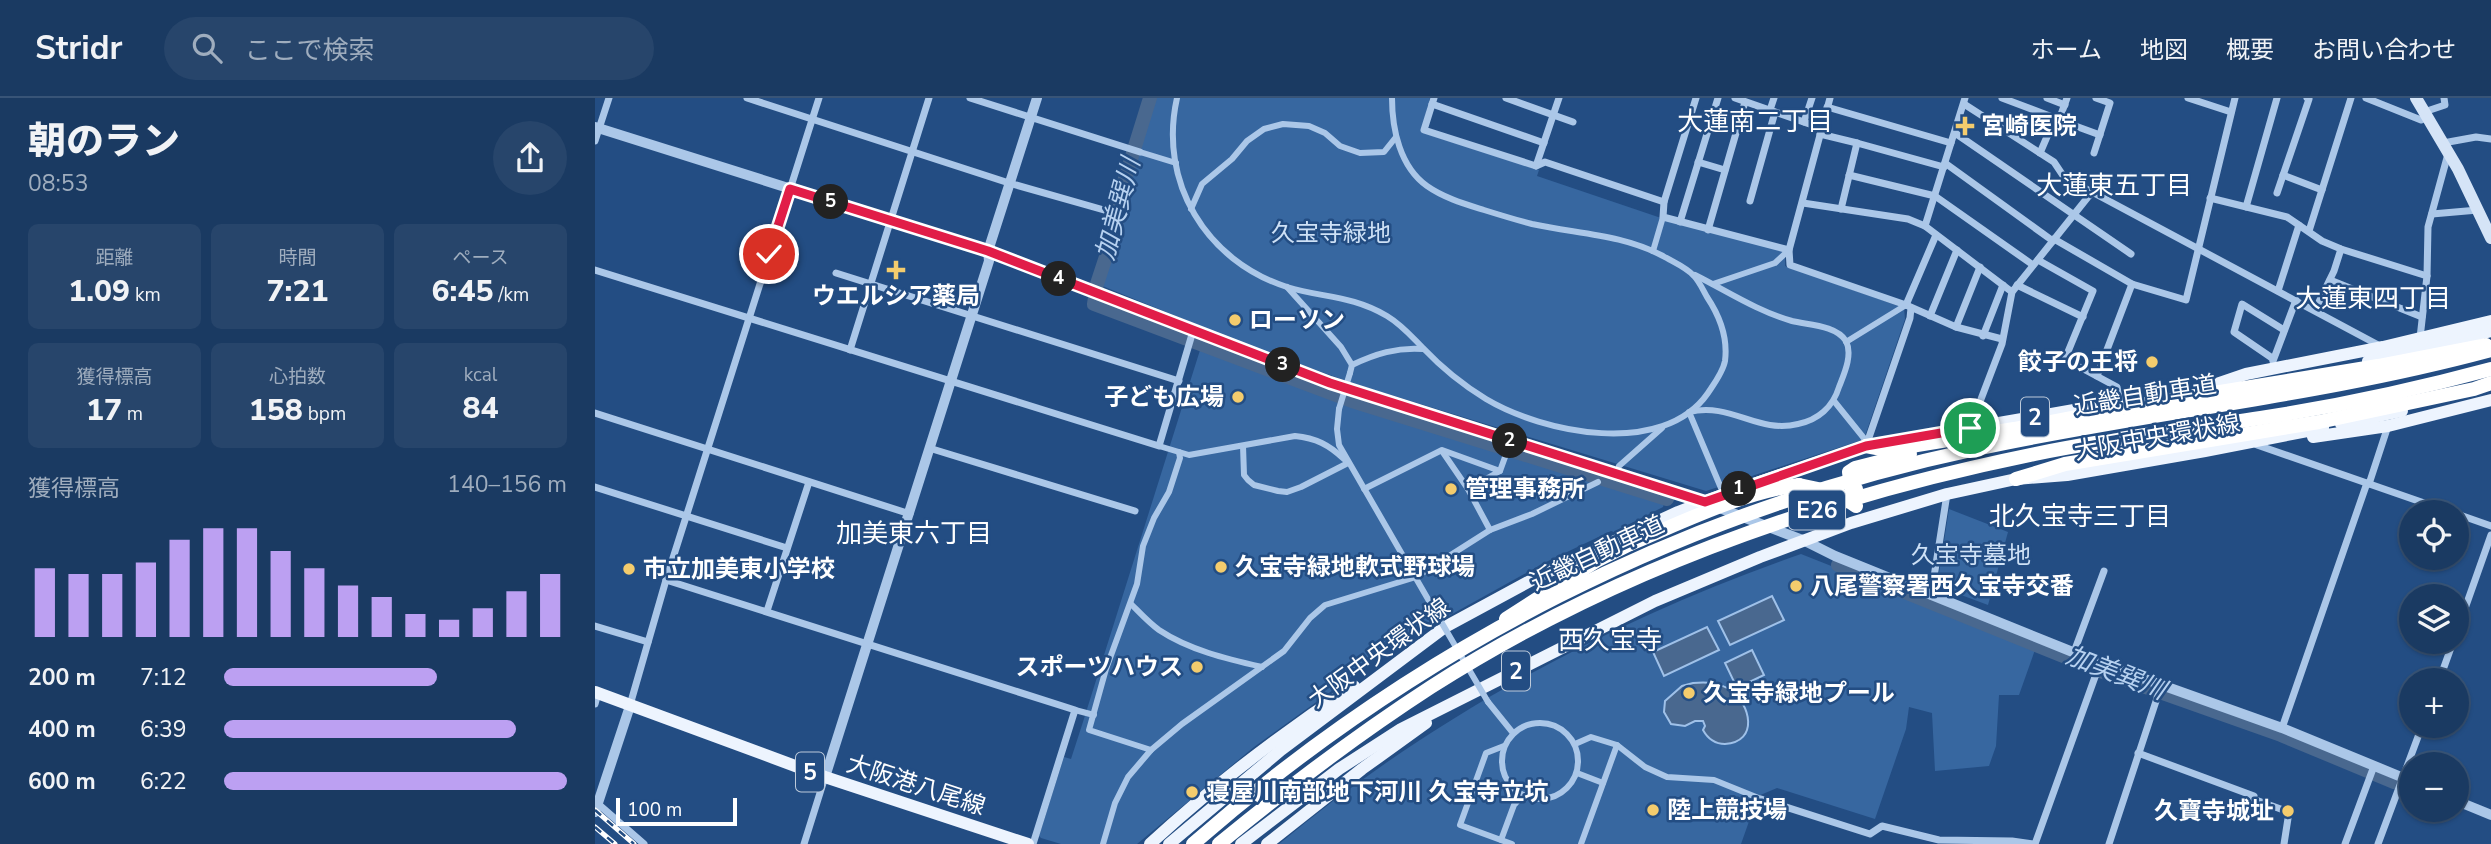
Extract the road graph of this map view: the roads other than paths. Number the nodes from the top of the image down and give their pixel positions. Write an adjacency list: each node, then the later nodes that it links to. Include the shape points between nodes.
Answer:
1 (609, 98): 42 (street)
2 (747, 98): 38 (street)
3 (819, 98): 38 (street)
4 (929, 98): 53 (street)
5 (969, 98): 37 (street)
6 (1037, 98): 37 (street)
7 (1177, 98): 58 (street)
8 (1392, 98): 46 (street)
9 (1506, 98): 35 (street)
10 (1559, 98): 35 (street)
11 (1696, 98): 72 (street)
12 (1718, 98): 57 (street)
13 (1735, 98): 30 (street)
14 (1774, 98): 33 (street)
15 (1812, 98): 41 (street)
16 (1830, 98): 32 (street)
17 (2002, 98): 39 (street)
18 (2047, 98): 31 (street)
19 (2096, 98): 45 (street, via 2110,103)
20 (2188, 98): 34 (street)
21 (2235, 98): 34 (street)
22 (2277, 98): 74 (street)
23 (2307, 98): 63 (street)
24 (2351, 98): 66 (street)
25 (2366, 98): 36 (street, via 2421,120)
26 (2416, 98): 36 (main road)
27 (2444, 98): 36 (street, via 2445,105)
28 (1433, 101): 49 (street); 60 (street, via 1424,130)
29 (1965, 101): 44 (street); 55 (street)
30 (1745, 102): 33 (street); 61 (street)
31 (2066, 102): 39 (street)
32 (1827, 107): 43 (street); 51 (street)
33 (1772, 111): 41 (street); 71 (street)
34 (2231, 113): 70 (street)
35 (1554, 114): 40 (street); 49 (street)
36 (2426, 114): 52 (main road)
37 (1031, 117): 54 (street); 64 (street)
38 (812, 119): 53 (street); 65 (street)
39 (2057, 119): 45 (street); 55 (street)
40 (1573, 122)
41 (1804, 122): 43 (street)
42 (597, 128): 48 (street); 65 (street)
43 (1821, 131): 50 (street); 73 (street)
44 (1955, 133): 51 (street); 80 (street)
45 (2100, 135): 56 (street)
46 (1396, 137): 75 (street, via 1384,152 1360,153 1309,126 1283,124 1264,129 1202,184); 96 (street, via 1411,169 1426,185 1466,205 1532,224 1615,237)
47 (2491, 139): 52 (street, via 2476,137)
48 (595, 141)
49 (1544, 142): 60 (street)
50 (1857, 143): 59 (street); 62 (street)
51 (1951, 143): 59 (street)
52 (2446, 148): 78 (main road); 79 (street)
53 (911, 152): 64 (street); 82 (street)
54 (1140, 152): 58 (street)
55 (2040, 153): 67 (street, via 2054,162 2064,177)
56 (2094, 153)
57 (1698, 162): 61 (street); 83 (street)
58 (1176, 163): 75 (street)
59 (1945, 165): 69 (street); 90 (street)
60 (1536, 166): 72 (street, via 1545,162)
61 (1725, 170): 86 (street)
62 (1849, 175): 69 (street); 76 (street)
63 (2283, 175): 66 (street); 68 (street)
64 (1009, 183): 77 (street); 95 (street)
65 (790, 189): 82 (street); 119 (street)
66 (2322, 190): 87 (street)
67 (2092, 192): 80 (street); 91 (street)
68 (2277, 193)
69 (1935, 195): 85 (street); 98 (street)
70 (2210, 198): 74 (street); 91 (street)
71 (1750, 201)
72 (1664, 202): 81 (street)
73 (1803, 203): 76 (street); 93 (street)
74 (2246, 207): 84 (street, via 2287,217)
75 (1191, 209): 109 (street, via 1202,228 1234,261)
76 (1841, 209): 85 (street)
77 (1104, 210)
78 (2478, 210): 79 (street); 88 (main road)
79 (2432, 214): 103 (street)
80 (2073, 216): 90 (street); 97 (street)
81 (1663, 217): 83 (street); 96 (street)
82 (890, 220): 95 (street); 105 (street)
83 (1680, 222): 86 (street)
84 (2299, 225): 87 (street); 111 (street)
85 (1925, 226): 89 (street)
86 (1708, 230): 93 (street)
87 (2309, 231): 92 (street)
88 (2490, 232)
89 (1936, 235): 94 (street); 113 (street)
90 (2054, 240): 98 (street); 107 (street)
91 (2198, 249): 107 (street, via 2186,300); 111 (street)
92 (2341, 249): 103 (street); 104 (street)
93 (1789, 250): 106 (street, via 1775,263); 113 (street, via 1790,265)
94 (1957, 250): 99 (street); 116 (street)
95 (988, 251): 115 (street); 123 (street)
96 (1653, 251): 102 (street)
97 (2131, 254)
98 (2036, 262): 110 (street); 117 (street, via 2093,291)
99 (1980, 267): 108 (street); 121 (street)
100 (595, 271): 119 (street)
101 (836, 273): 105 (street)
102 (1693, 275): 106 (street); 146 (street, via 1721,322 1725,361 1703,400)
103 (2427, 276): 118 (street)
104 (2330, 280): 114 (street); 118 (street)
105 (870, 284): 115 (street); 132 (street)
106 (1713, 284): 128 (street, via 1770,314 1840,334)
107 (2132, 284): 137 (street)
108 (2003, 285): 110 (street); 125 (street)
109 (1287, 287): 131 (street, via 1370,307 1404,326); 135 (street, via 1341,347)
110 (2015, 289): 117 (street); 127 (street)
111 (2278, 291): 112 (street)
112 (2296, 300): 114 (street); 122 (street)
113 (1909, 307): 116 (street); 128 (street); 152 (street)
114 (2315, 310): 130 (street)
115 (971, 316): 138 (street); 139 (street)
116 (1930, 316): 121 (street)
117 (2083, 317): 137 (street, via 2065,359)
118 (2423, 317): 126 (street)
119 (749, 320): 132 (street); 158 (street)
120 (2491, 321): 126 (main road)
121 (1956, 327): 125 (street)
122 (2284, 330): 134 (street); 134 (street, via 2242,304 2234,332)
123 (1193, 331): 139 (street); 176 (street, via 1343,387)
124 (2491, 331): 141 (main road, 大阪中央環状線 / 2, via 2372,360)
125 (1983, 336): 127 (street)
126 (2420, 339): 130 (main road)
127 (2002, 340): 150 (street)
128 (1846, 342): 144 (street, via 1848,360)
129 (2491, 344): 151 (highway)
130 (2383, 348): 134 (main road)
131 (1424, 349): 135 (street, via 1397,349); 149 (street, via 1486,399 1532,419 1612,435)
132 (850, 350): 138 (street)
133 (2491, 350): 197 (highway, 近畿自動車道 / E26, bridge, via 2327,388 1972,449 1858,479 1678,540 1572,587)
134 (2273, 363): 141 (main road)
135 (1351, 369): 162 (street, bridge, via 1337,429)
136 (2491, 369): 236 (highway, 近畿自動車道 / E26, bridge, via 2329,406 1976,466 1745,533 1633,579 1467,665 1372,726)
137 (2097, 376): 145 (street, via 2117,387)
138 (950, 379): 154 (street); 157 (street)
139 (1179, 381): 154 (street)
140 (2491, 383): 165 (highway, via 2372,412 2065,464)
141 (2205, 388): 145 (main road, 大阪中央環状線 / 2)
142 (2491, 388): 161 (main road, 大阪中央環状線 / 2)
143 (2491, 400): 148 (main road, 2)
144 (1833, 401): 146 (street, via 1815,418 1782,427 1731,412 1704,408); 152 (street)
145 (2120, 402): 150 (main road, 大阪中央環状線 / 2)
146 (1689, 412): 149 (street); 170 (street)
147 (595, 413): 158 (street)
148 (2388, 426): 153 (main road, 2); 168 (street)
149 (1664, 427): 163 (street)
150 (1970, 428): 152 (main road, 大阪中央環状線 / 2)
151 (2014, 429): 152 (highway, via 1887,450); 173 (highway, via 1855,468 1849,472 1849,482)
152 (1866, 444): 176 (main road, 大阪中央環状線 / 2)
153 (2257, 445): 161 (main road, 2); 168 (street)
154 (1159, 446): 160 (street)
155 (1243, 446): 160 (street, via 1189,455); 162 (street, via 1305,437 1320,441); 162 (street, via 1244,475 1254,485 1278,491 1301,487)
156 (1509, 446): 164 (street)
157 (929, 448): 178 (street); 179 (street)
158 (708, 449): 166 (street); 180 (street)
159 (1442, 450): 164 (street); 171 (street); 172 (street)
160 (1179, 452): 192 (street, via 1169,492 1143,546)
161 (2205, 452): 165 (main road, 大阪中央環状線 / 2)
162 (1348, 463): 171 (street)
163 (1619, 466)
164 (1500, 471): 172 (street)
165 (2016, 479): 174 (main road, 大阪中央環状線 / 2)
166 (809, 482): 179 (street); 186 (street)
167 (1598, 482): 183 (street)
168 (2368, 484): 175 (street); 208 (street)
169 (595, 486): 180 (street)
170 (1721, 488)
171 (1364, 489): 188 (street)
172 (1468, 489): 183 (street)
173 (1856, 489)
174 (1947, 495): 185 (main road, 大阪中央環状線 / 2); 190 (street)
175 (2416, 500)
176 (1705, 502): 185 (street); 195 (main road, 大阪中央環状線 / 2, via 1541,575)
177 (1856, 506): 197 (highway, bridge, via 1837,493 1799,485 1733,503 1588,566)
178 (1136, 510)
179 (910, 514): 198 (street)
180 (686, 516): 186 (street); 189 (street)
181 (2469, 518): 182 (street)
182 (2491, 526)
183 (1490, 530): 188 (street)
184 (2491, 535): 191 (street)
185 (1805, 541): 190 (street); 204 (main road, 大阪中央環状線 / 2, via 1655,601)
186 (787, 548): 193 (street)
187 (2104, 571): 199 (street)
188 (1416, 577): 200 (street, via 1325,605 1284,651); 209 (street, bridge, via 1487,702)
189 (666, 580): 193 (street); 196 (street)
190 (1931, 596): 199 (street)
191 (2469, 597)
192 (1131, 604): 200 (street, via 1175,639); 207 (street)
193 (767, 611): 198 (street)
194 (595, 626): 196 (street)
195 (1445, 627): 233 (main road, 2, via 1301,721); 234 (main road, 大阪中央環状線 / 2, via 1281,750)
196 (648, 642): 205 (street)
197 (1470, 643): 235 (highway, 近畿自動車道 / E26, bridge, via 1364,711)
198 (869, 645): 206 (street); 217 (street)
199 (2074, 652): 201 (street)
200 (1262, 667): 213 (street)
201 (2098, 667): 202 (street); 240 (street)
202 (2160, 690): 208 (street); 214 (street)
203 (596, 696): 205 (main road, 大阪港八尾線 / 5)
204 (1452, 705): 227 (main road, 大阪中央環状線 / 2, via 1401,729 1339,769); 237 (main road, 2)
205 (630, 706): 217 (main road, 大阪港八尾線 / 5); 223 (street)
206 (1076, 709): 207 (street); 231 (street)
207 (1090, 714): 213 (street, via 1089,730)
208 (2282, 728): 215 (street)
209 (1513, 733): 210 (street, via 1529,724 1547,723 1564,730); 212 (street)
210 (1575, 744): 211 (street, via 1591,737); 216 (street)
211 (1617, 745): 219 (street); 222 (street, via 1656,773 1714,780)
212 (1504, 746): 220 (street, via 1504,774); 226 (street, via 1486,753 1460,825)
213 (1151, 750): 232 (street, via 1128,777)
214 (2139, 753): 241 (street); 242 (street, via 2289,812)
215 (2373, 770): 218 (street); 243 (street)
216 (1577, 773): 219 (street); 220 (street, via 1569,787 1555,796)
217 (825, 777): 229 (street); 230 (main road, 大阪港八尾線 / 5)
218 (2399, 777)
219 (1603, 783): 239 (street)
220 (1523, 795): 226 (street, via 1514,805)
221 (2399, 797): 244 (street)
222 (1761, 799): 240 (street, via 1870,834 1882,826 1939,840)
223 (596, 806): 228 (street)
224 (2469, 806): 225 (street)
225 (2491, 815)
226 (1501, 840): 238 (street)
227 (1244, 841)
228 (644, 844)
229 (804, 844)
230 (1028, 844)
231 (1033, 844)
232 (1103, 844)
233 (1150, 844)
234 (1169, 844)
235 (1193, 844)
236 (1219, 844)
237 (1267, 844)
238 (1512, 844)
239 (1580, 844)
240 (2034, 844)
241 (2109, 844)
242 (2284, 844)
243 (2345, 844)
244 (2378, 844)

